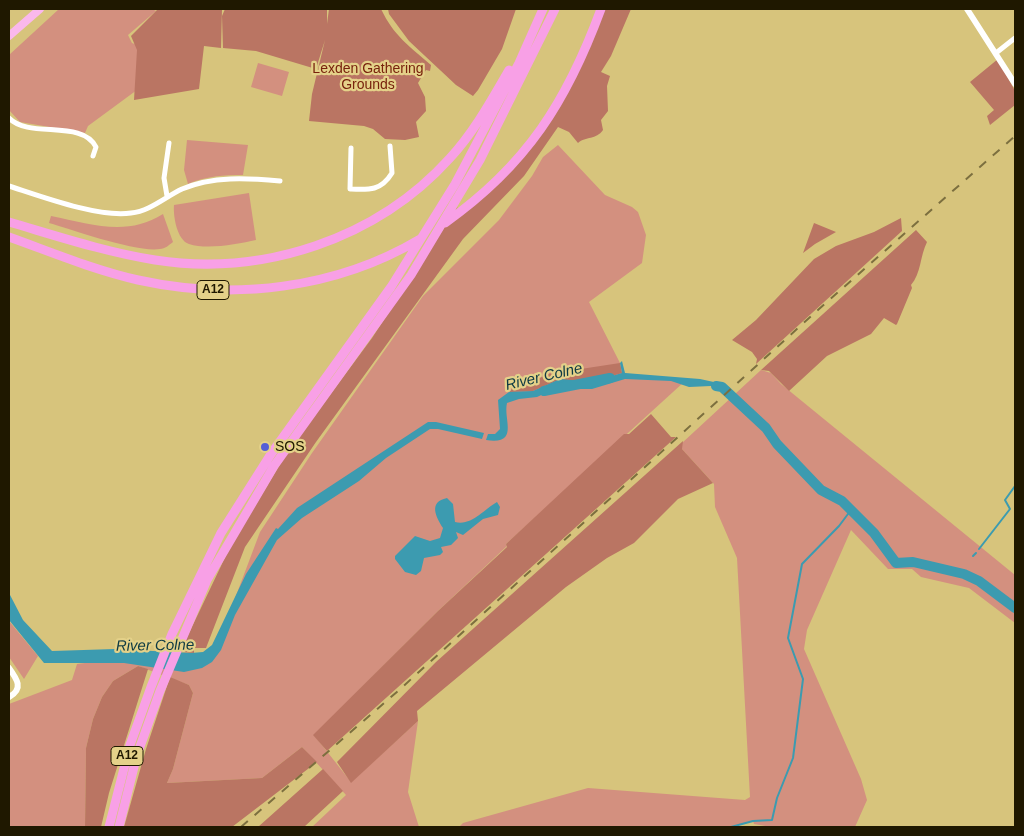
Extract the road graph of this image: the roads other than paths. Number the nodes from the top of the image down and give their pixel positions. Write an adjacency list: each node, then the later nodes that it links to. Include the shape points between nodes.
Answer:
1 (40, 9): 6 (main road)
2 (543, 9): 8 (highway, A12)
3 (555, 9): 24 (highway, A12, via 504,115 434,238 357,354 274,466 207,580 181,638 137,755)
4 (601, 9): 20 (highway, A12, via 566,92 515,163 477,199 442,225 405,248 370,264 295,284 244,290 200,289 136,279)
5 (967, 9): 9 (street)
6 (9, 36)
7 (1015, 40): 9 (street)
8 (525, 46): 19 (highway, A12, via 479,122 438,171 389,210 351,232 314,247 255,261 192,264 135,256); 23 (highway, A12, via 483,134 436,216 348,349 271,454 221,533 172,634 151,687 130,744)
9 (996, 52): 10 (street)
10 (1015, 84)
11 (9, 118): 15 (street, via 27,127 86,136 96,147)
12 (169, 143): 18 (street, via 164,178)
13 (390, 146): 14 (street, via 392,174 373,190 350,189)
14 (351, 148)
15 (93, 156)
16 (280, 181): 18 (street, via 251,178 214,180)
17 (9, 186): 18 (street, via 79,207 117,213 138,212)
18 (168, 196)
19 (9, 222)
20 (9, 237)
21 (9, 668): 22 (street, via 19,684)
22 (9, 697)
23 (109, 827)
24 (119, 827)

